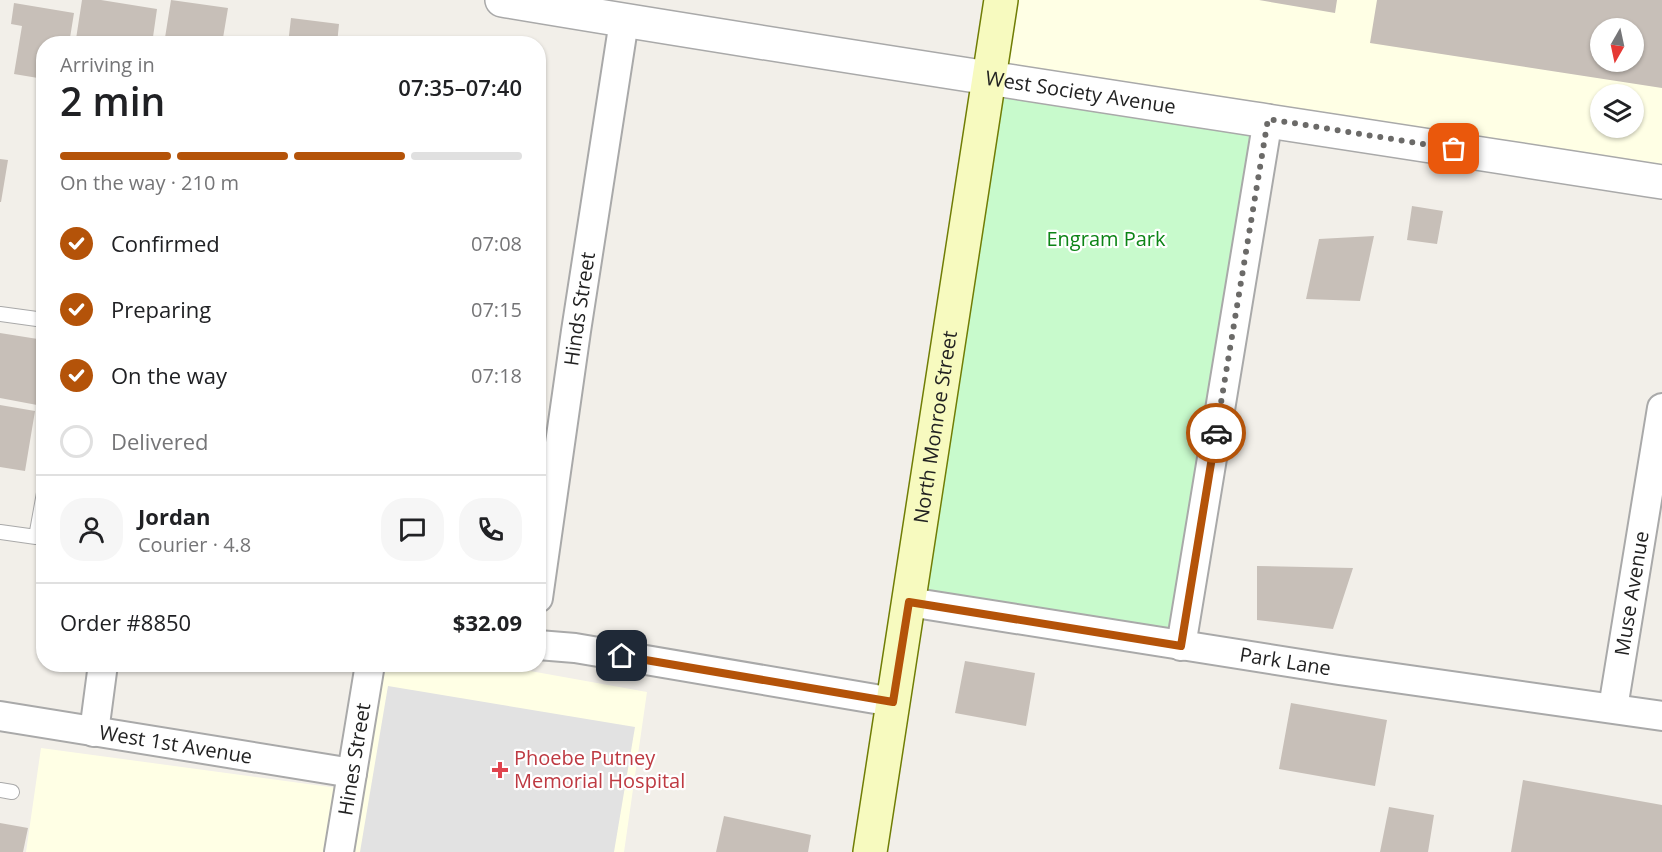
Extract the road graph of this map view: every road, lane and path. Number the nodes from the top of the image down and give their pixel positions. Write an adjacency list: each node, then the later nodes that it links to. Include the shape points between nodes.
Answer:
1 (502, 0): 3 (street, West Society Avenue)
2 (1001, 0): 4 (main road, North Monroe Street)
3 (624, 21): 4 (street, West Society Avenue); 12 (street, Hinds Street)
4 (989, 79): 5 (street, West Society Avenue); 13 (main road, North Monroe Street)
5 (1268, 119): 6 (street, West Society Avenue); 15 (street)
6 (1662, 182)
7 (0, 314): 8 (lane)
8 (36, 319)
9 (1662, 408): 19 (street, Muse Avenue)
10 (0, 531): 11 (lane)
11 (36, 537)
12 (546, 542)
13 (909, 602): 15 (street, Park Lane); 18 (main road, North Monroe Street)
14 (546, 646): 18 (street)
15 (1181, 646): 19 (street, Park Lane)
16 (102, 672): 22 (street)
17 (369, 672): 23 (street, Hines Street)
18 (893, 702): 25 (main road, North Monroe Street)
19 (1613, 708): 21 (street, Park Lane)
20 (0, 716): 22 (street, West 1st Avenue)
21 (1662, 716)
22 (94, 732): 23 (street, West 1st Avenue)
23 (352, 773): 24 (street, Hines Street)
24 (339, 852)
25 (870, 852)

